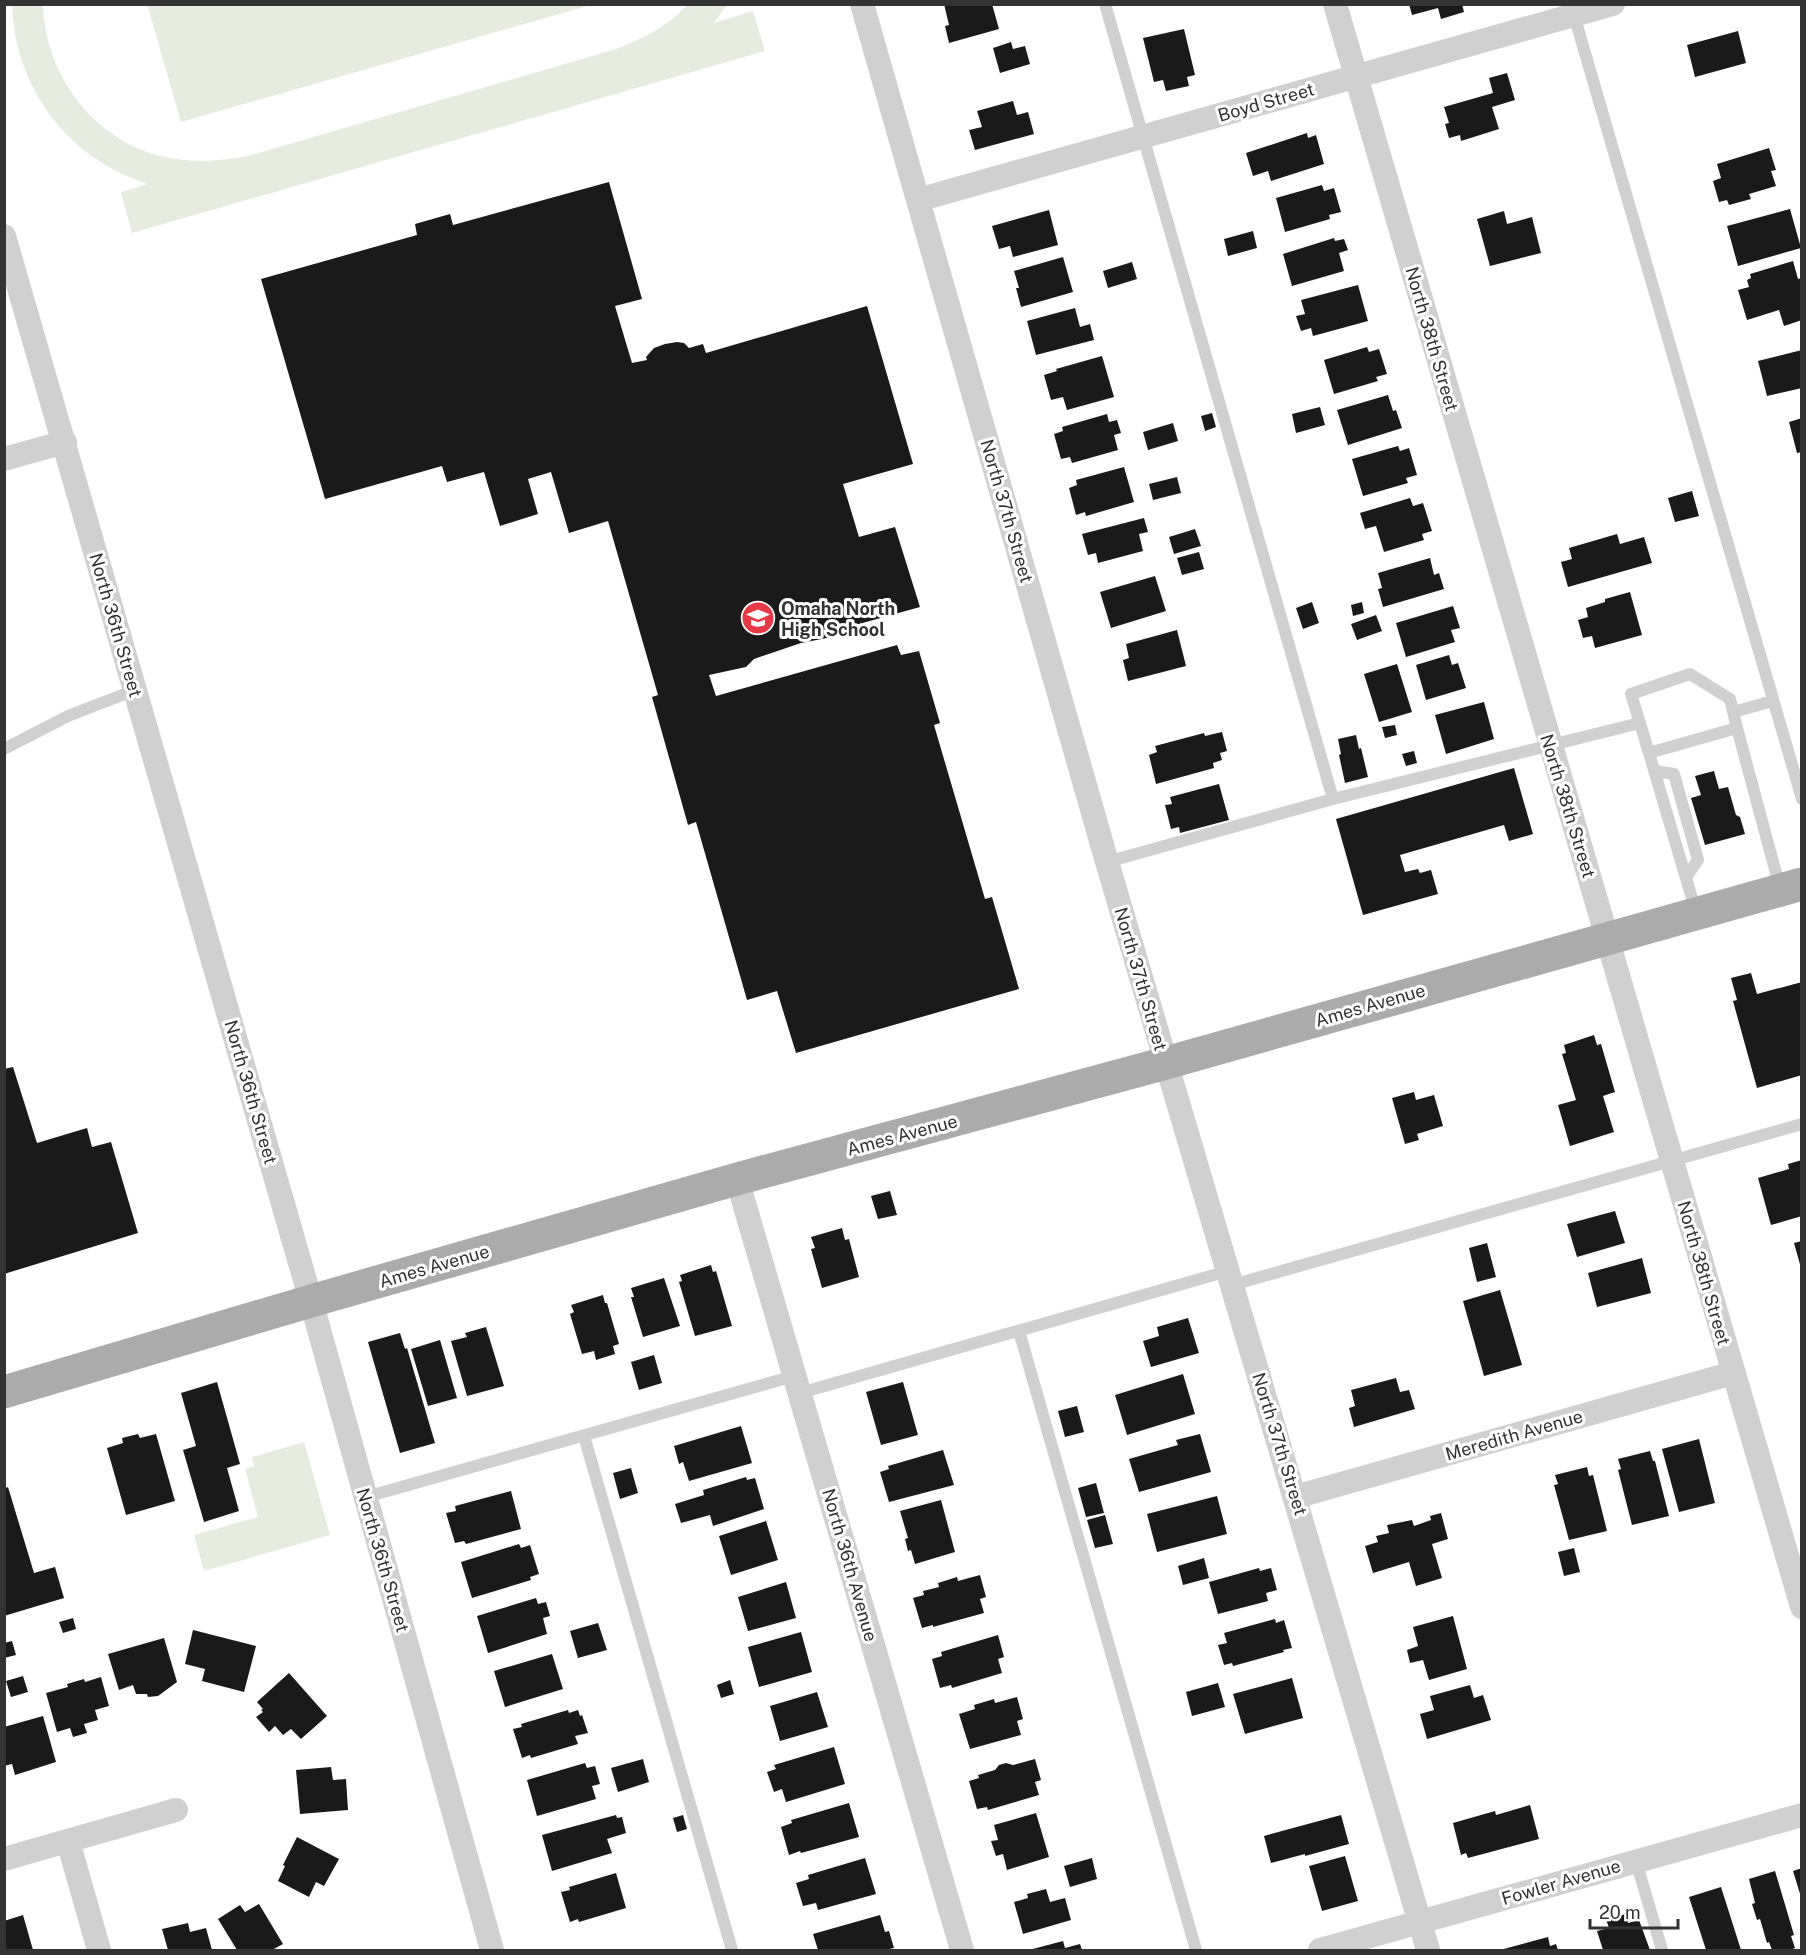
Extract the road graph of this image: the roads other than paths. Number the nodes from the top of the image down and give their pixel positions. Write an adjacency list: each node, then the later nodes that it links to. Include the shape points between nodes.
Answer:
1 (862, 4): 8 (street, North 37th Street)
2 (1105, 4): 7 (lane)
3 (1335, 4): 6 (street, North 38th Street)
4 (1613, 4): 5 (street, Boyd Street)
5 (1574, 15): 6 (street, Boyd Street); 13 (lane)
6 (1356, 77): 7 (street, Boyd Street); 17 (street, North 38th Street)
7 (1144, 136): 8 (street, Boyd Street); 21 (lane)
8 (918, 200): 23 (street, North 37th Street)
9 (4, 236): 10 (street, North 36th Street)
10 (65, 442): 11 (street); 12 (street, North 36th Street)
11 (4, 459)
12 (135, 690): 18 (lane, via 68,716); 33 (street, North 36th Street)
13 (1773, 701): 14 (lane); 22 (lane)
14 (1733, 712): 15 (lane, via 1730,699 1690,675 1631,694); 16 (lane)
15 (1640, 723): 17 (lane); 19 (lane)
16 (1737, 728): 19 (lane); 25 (lane)
17 (1549, 745): 21 (lane); 27 (street, North 38th Street)
18 (4, 749)
19 (1649, 753): 20 (lane)
20 (1654, 771): 24 (lane); 24 (lane, via 1674,774 1698,860)
21 (1333, 799): 23 (lane)
22 (1802, 799)
23 (1107, 862): 28 (street, North 37th Street)
24 (1686, 877): 26 (lane)
25 (1791, 887): 26 (main road, Ames Avenue)
26 (1696, 912): 27 (main road, Ames Avenue)
27 (1607, 938): 28 (main road, Ames Avenue); 30 (street, North 38th Street)
28 (1166, 1063): 31 (main road, Ames Avenue); 32 (street, North 37th Street)
29 (1802, 1124): 30 (lane)
30 (1671, 1160): 32 (lane); 35 (street, North 38th Street)
31 (737, 1179): 33 (main road, Ames Avenue); 36 (street, North 36th Avenue)
32 (1230, 1278): 34 (lane); 40 (street, North 37th Street)
33 (311, 1301): 37 (main road, Ames Avenue); 39 (street, North 36th Street)
34 (1018, 1331): 36 (lane); 52 (lane)
35 (1733, 1373): 40 (street, Meredith Avenue); 41 (street, North 38th Street)
36 (797, 1384): 38 (lane); 51 (street, North 36th Avenue)
37 (4, 1392)
38 (584, 1436): 39 (lane); 50 (lane)
39 (366, 1497): 49 (street, North 36th Street)
40 (1295, 1497): 47 (street, North 37th Street)
41 (1802, 1607)
42 (176, 1810): 44 (street)
43 (1802, 1815): 46 (street, Fowler Avenue)
44 (68, 1841): 45 (street); 48 (street)
45 (4, 1859)
46 (1636, 1861): 47 (street, Fowler Avenue); 55 (lane)
47 (1420, 1922): 53 (street, Fowler Avenue); 54 (street, North 37th Street)
48 (99, 1950)
49 (492, 1950)
50 (732, 1950)
51 (962, 1950)
52 (1196, 1950)
53 (1320, 1950)
54 (1428, 1950)
55 (1662, 1950)

